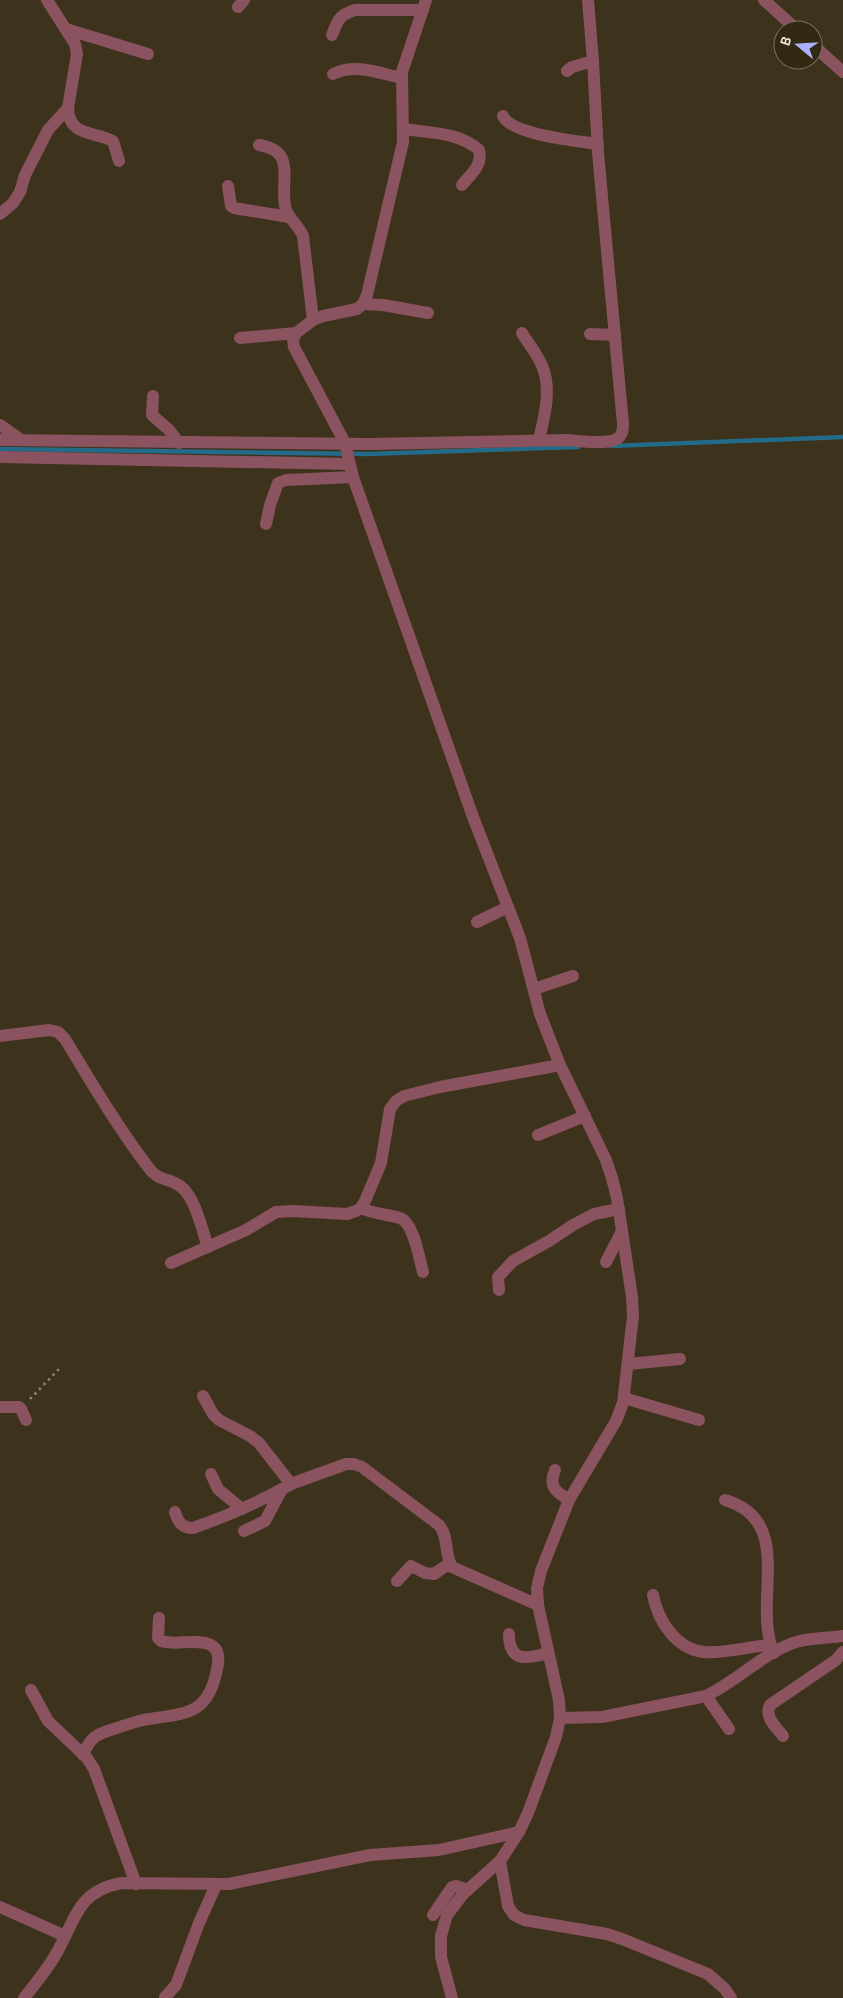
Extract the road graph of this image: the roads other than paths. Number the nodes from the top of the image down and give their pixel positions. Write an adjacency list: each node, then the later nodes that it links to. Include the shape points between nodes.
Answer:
1 (47, 0): 6 (street)
2 (588, 0): 10 (street)
3 (764, 0): 5 (street)
4 (425, 5): 7 (street, via 345,13); 14 (street)
5 (786, 20)
6 (66, 29): 9 (street); 15 (street, via 77,54)
7 (332, 35)
8 (823, 53): 12 (street)
9 (148, 54)
10 (594, 61): 11 (street, via 572,67); 18 (street)
11 (567, 72)
12 (843, 72)
13 (333, 74): 14 (street, via 356,68)
14 (402, 78): 17 (street)
15 (68, 108): 20 (street, via 77,129 113,141); 23 (street, via 48,130 13,203)
16 (503, 116): 18 (street, via 511,126 523,130)
17 (404, 129): 21 (street, via 461,138 479,150 480,161); 25 (street)
18 (598, 144): 31 (street)
19 (259, 145): 24 (street, via 273,148 284,160 286,208)
20 (119, 161)
21 (462, 185)
22 (228, 186): 24 (street, via 234,208)
23 (0, 214)
24 (290, 217): 27 (street, via 300,227 303,236)
25 (364, 304): 26 (street); 27 (street, via 357,309)
26 (428, 313)
27 (313, 320): 28 (street)
28 (296, 333): 32 (street); 39 (street, via 294,346)
29 (522, 333): 37 (street, via 544,370 547,398)
30 (590, 334): 31 (street)
31 (616, 335): 37 (street, via 624,424 622,435 611,441)
32 (240, 338)
33 (153, 396): 38 (street, via 152,415)
34 (0, 425): 36 (street)
35 (0, 440): 36 (street)
36 (21, 440): 38 (street)
37 (539, 440): 39 (street)
38 (180, 443): 39 (street)
39 (346, 445): 41 (street)
40 (0, 457): 41 (street)
41 (349, 463): 42 (street)
42 (353, 477): 43 (street, via 278,483); 44 (street, via 472,818)
43 (266, 524)
44 (508, 907): 45 (street); 47 (street)
45 (477, 922)
46 (573, 976): 47 (street)
47 (534, 989): 49 (street)
48 (0, 1036): 55 (street, via 49,1030 58,1032 65,1039 128,1141 153,1173 186,1191)
49 (560, 1065): 50 (street); 52 (street, via 414,1092 396,1101 390,1109 381,1163)
50 (585, 1116): 51 (street); 53 (street, via 606,1160)
51 (538, 1135)
52 (361, 1208): 55 (street, via 347,1214 276,1212); 58 (street, via 402,1219 407,1224)
53 (619, 1209): 54 (street); 59 (street, via 594,1214 514,1261 498,1277)
54 (622, 1231): 56 (street); 61 (street, via 633,1316)
55 (208, 1247): 57 (street)
56 (606, 1262)
57 (171, 1263)
58 (423, 1272)
59 (500, 1290)
60 (680, 1359): 61 (street)
61 (629, 1364): 63 (street)
62 (203, 1396): 69 (street, via 219,1420 259,1443)
63 (624, 1398): 66 (street); 70 (street, via 616,1421)
64 (0, 1408): 65 (street, via 15,1406)
65 (23, 1414)
66 (699, 1420)
67 (555, 1470): 70 (street, via 552,1487)
68 (211, 1474): 72 (street, via 218,1489)
69 (287, 1487): 72 (street); 74 (street, via 265,1521); 75 (street, via 346,1464 362,1467 439,1524 446,1537)
70 (569, 1500): 78 (street, via 541,1571)
71 (725, 1500): 82 (street, via 752,1514 763,1532 768,1556 768,1628)
72 (242, 1509): 73 (street, via 193,1528 181,1525)
73 (175, 1512)
74 (244, 1530)
75 (450, 1563): 76 (street, via 434,1574 411,1566); 78 (street, via 456,1569)
76 (397, 1581)
77 (653, 1595): 82 (street, via 658,1614 671,1634 693,1650)
78 (538, 1605): 84 (street)
79 (159, 1618): 90 (street, via 158,1638 161,1642 214,1647 218,1662 216,1677 209,1691 201,1704 178,1716 142,1720 99,1733 91,1739)
80 (508, 1634): 84 (street, via 512,1651 522,1658)
81 (843, 1636): 82 (street, via 796,1642)
82 (772, 1649): 86 (street)
83 (843, 1652): 89 (street, via 770,1705 770,1719)
84 (548, 1653): 87 (street)
85 (31, 1690): 90 (street, via 48,1721)
86 (706, 1696): 87 (street, via 602,1717); 88 (street)
87 (560, 1718): 91 (street, via 556,1737)
88 (729, 1729)
89 (783, 1736)
90 (83, 1755): 93 (street, via 94,1770)
91 (518, 1832): 92 (street); 94 (street, via 439,1850 370,1855)
92 (500, 1861): 95 (street); 102 (street, via 508,1906 514,1915 524,1920 622,1939 708,1974)
93 (136, 1884): 94 (street); 98 (street, via 106,1886 91,1894 78,1909)
94 (216, 1885): 99 (street, via 176,1985)
95 (468, 1890): 97 (street, via 452,1887); 101 (street, via 447,1915 441,1936 441,1957)
96 (0, 1907): 98 (street)
97 (433, 1915)
98 (65, 1936): 100 (street, via 51,1963)
99 (165, 1997)
100 (24, 1998)
101 (452, 1998)
102 (731, 1998)

